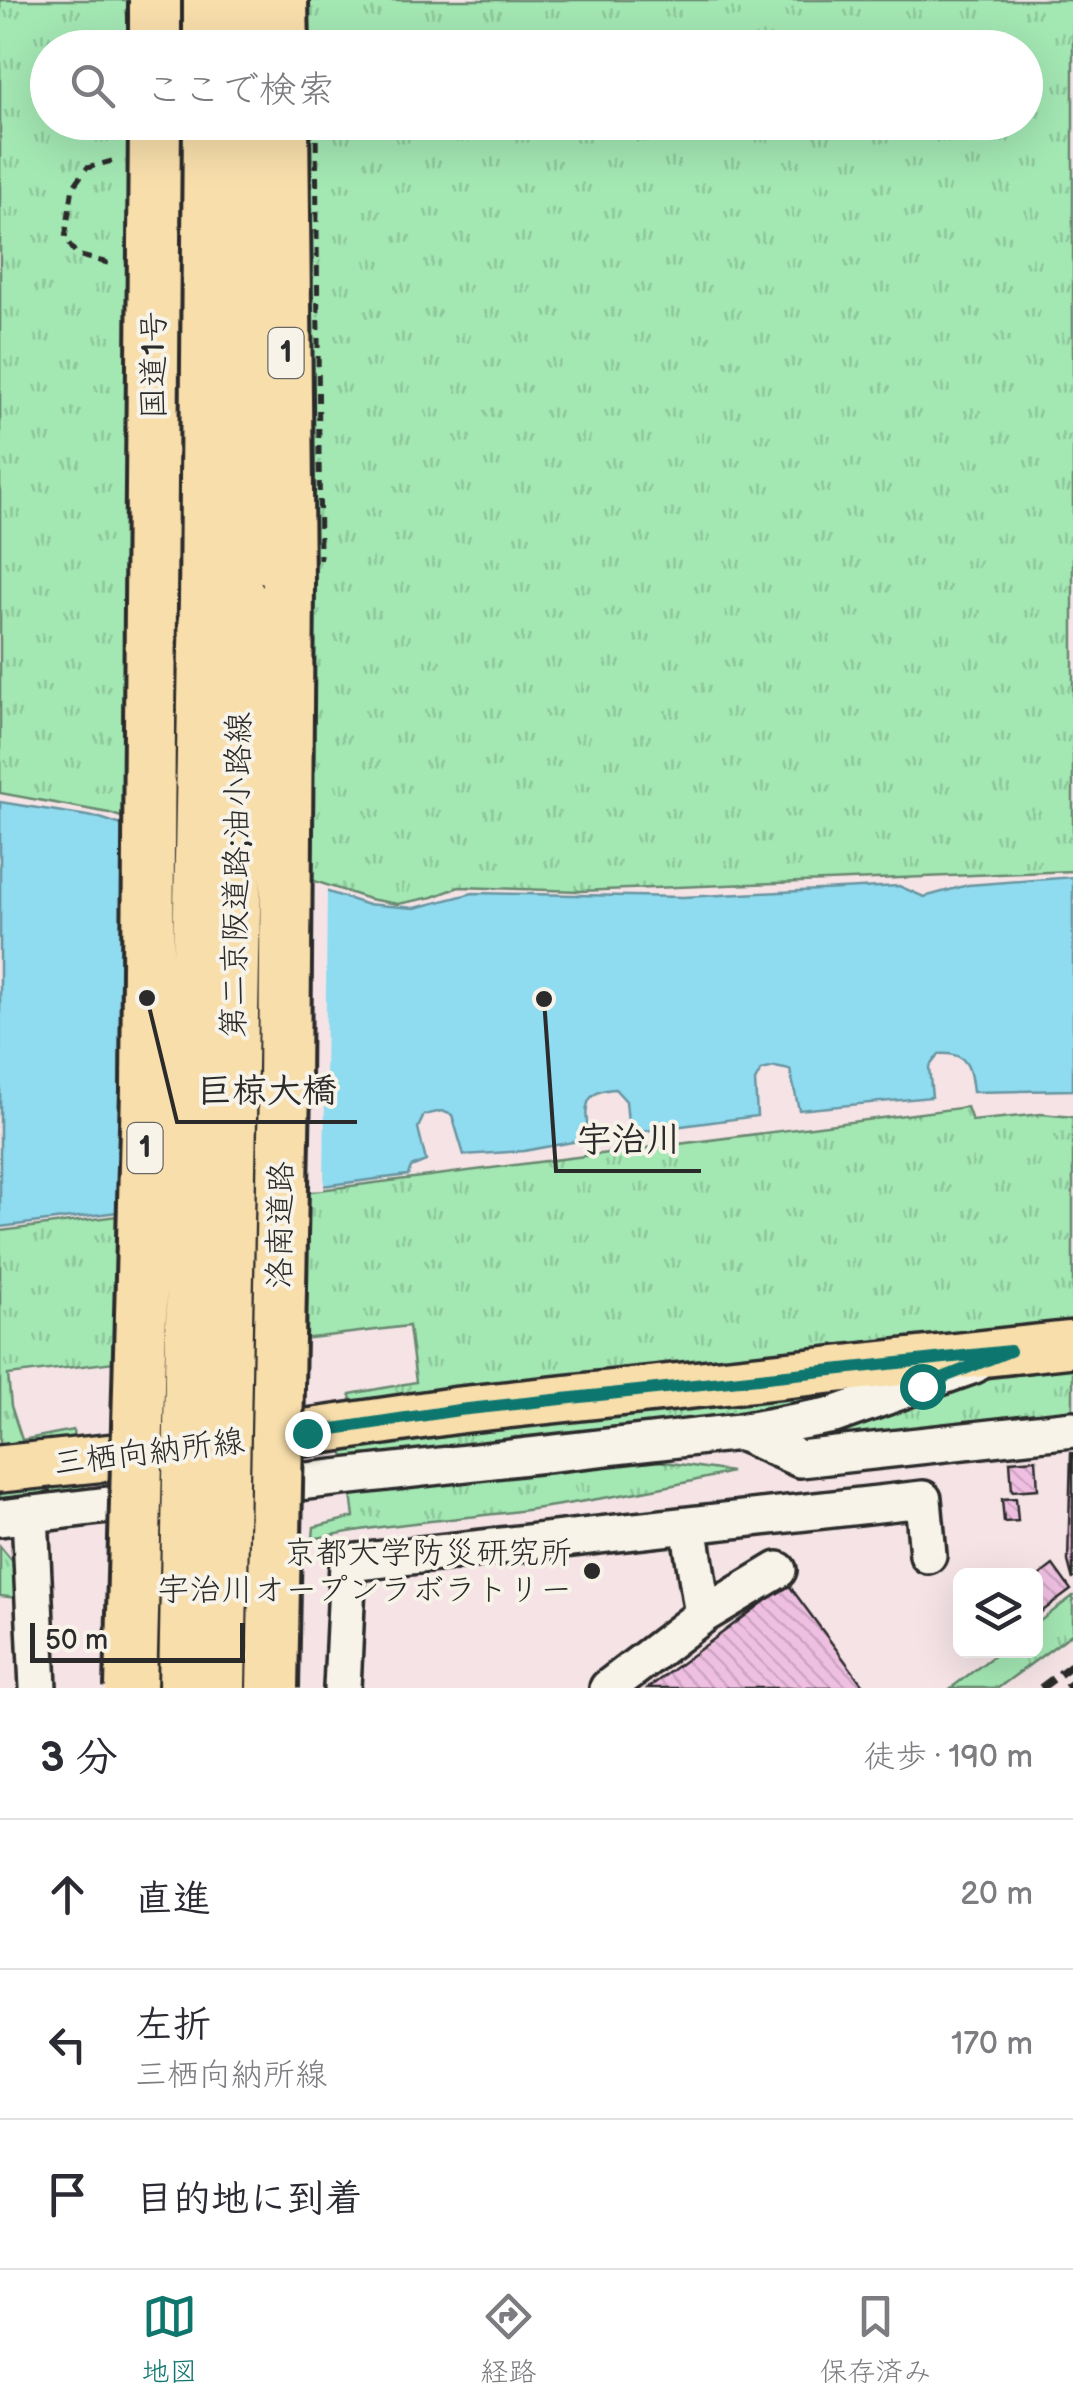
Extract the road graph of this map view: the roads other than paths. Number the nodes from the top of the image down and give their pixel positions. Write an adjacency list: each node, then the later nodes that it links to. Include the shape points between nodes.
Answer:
1 (155, 0): 5 (highway, bridge)
2 (204, 0): 6 (highway)
3 (240, 0): 7 (highway)
4 (282, 0): 8 (highway)
5 (155, 30)
6 (204, 30)
7 (240, 30)
8 (283, 30)
9 (138, 140): 24 (highway, 国道1号 / 1, bridge, via 153,608)
10 (205, 140): 25 (highway, 第二京阪道路;油小路線 / 1, bridge, via 205,598)
11 (241, 140): 26 (highway, 第二京阪道路;油小路線 / 1, bridge, via 241,600)
12 (284, 140): 27 (highway, 洛南道路 / 1, bridge, via 288,583)
13 (1073, 1344): 14 (main road, 三栖向納所線)
14 (1010, 1351): 16 (street, via 834,1415); 17 (main road, 三栖向納所線, via 477,1408)
15 (1073, 1429): 16 (street, via 800,1460)
16 (740, 1432): 18 (street)
17 (0, 1469)
18 (15, 1516): 23 (street)
19 (689, 1524): 20 (street, via 923,1499); 22 (street); 28 (street, via 348,1563)
20 (928, 1555)
21 (778, 1570): 22 (street)
22 (703, 1615): 29 (street)
23 (38, 1688)
24 (130, 1688)
25 (184, 1688)
26 (220, 1688)
27 (272, 1688)
28 (342, 1688)
29 (608, 1688)

